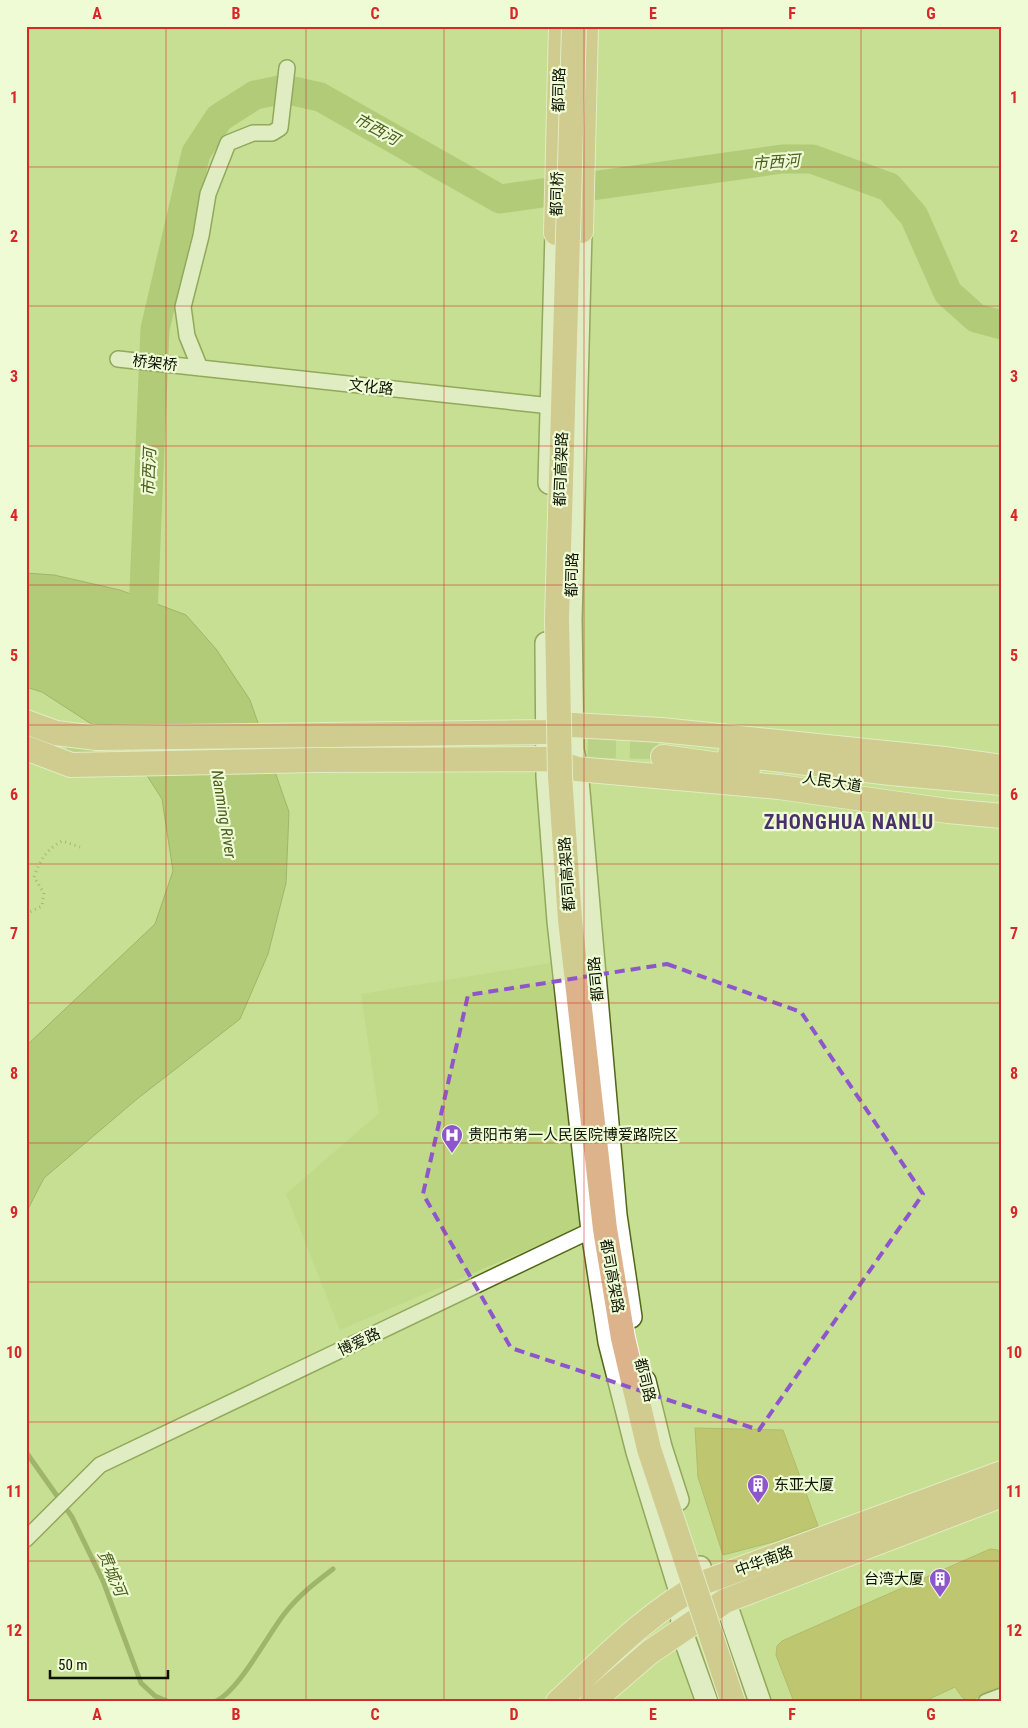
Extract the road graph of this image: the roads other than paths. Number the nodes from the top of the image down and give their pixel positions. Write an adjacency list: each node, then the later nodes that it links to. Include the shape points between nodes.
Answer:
1 (561, 26): 6 (main road, 都司路)
2 (574, 26): 36 (main road, 都司高架路, bridge, via 557,619 560,776 570,920 605,1230 623,1338 649,1449)
3 (586, 26): 5 (main road, 都司路)
4 (287, 68): 10 (street, via 280,128 272,133 253,133 228,143 208,194 183,306)
5 (582, 153): 7 (main road, 都司桥)
6 (558, 154): 8 (main road, 都司桥)
7 (581, 231): 13 (main road, 都司路, via 570,620)
8 (556, 233): 11 (main road, 都司路)
9 (118, 359): 10 (street, 桥架桥)
10 (195, 368): 11 (street, 文化路)
11 (551, 406): 14 (main road, 都司路)
12 (26, 722): 16 (main road, via 56,733 97,738)
13 (572, 725): 14 (main road); 18 (main road, via 661,730); 19 (main road, 都司路)
14 (547, 732): 16 (main road); 17 (main road, 都司路)
15 (26, 748): 16 (main road, via 71,765)
16 (319, 748): 17 (main road)
17 (547, 759): 19 (main road); 24 (main road, 都司路, via 558,921)
18 (1002, 767)
19 (577, 769): 22 (main road, via 779,787); 23 (main road, 都司路)
20 (1002, 783): 21 (main road, 人民大道, via 664,751 873,788)
21 (1002, 800)
22 (1002, 816)
23 (616, 1215): 24 (street, 博爱路); 28 (main road, 都司路, via 634,1336 661,1447)
24 (592, 1231): 27 (street, 博爱路, via 100,1465); 29 (main road, 都司路, via 611,1351 637,1452)
25 (1002, 1473): 28 (main road, 中华南路)
26 (1002, 1495): 30 (main road, 中华南路)
27 (26, 1539)
28 (705, 1582): 29 (main road, 中华南路); 30 (main road, 都司路)
29 (682, 1594): 31 (main road, 都司路); 33 (main road, 中华南路, via 638,1627)
30 (725, 1601): 31 (main road, 中华南路); 37 (main road, 都司路)
31 (682, 1632): 34 (main road, 中华南路, via 650,1652); 35 (main road, 都司路)
32 (1002, 1696): 38 (street)
33 (558, 1702)
34 (592, 1702)
35 (707, 1702)
36 (733, 1702)
37 (760, 1702)
38 (986, 1702)

